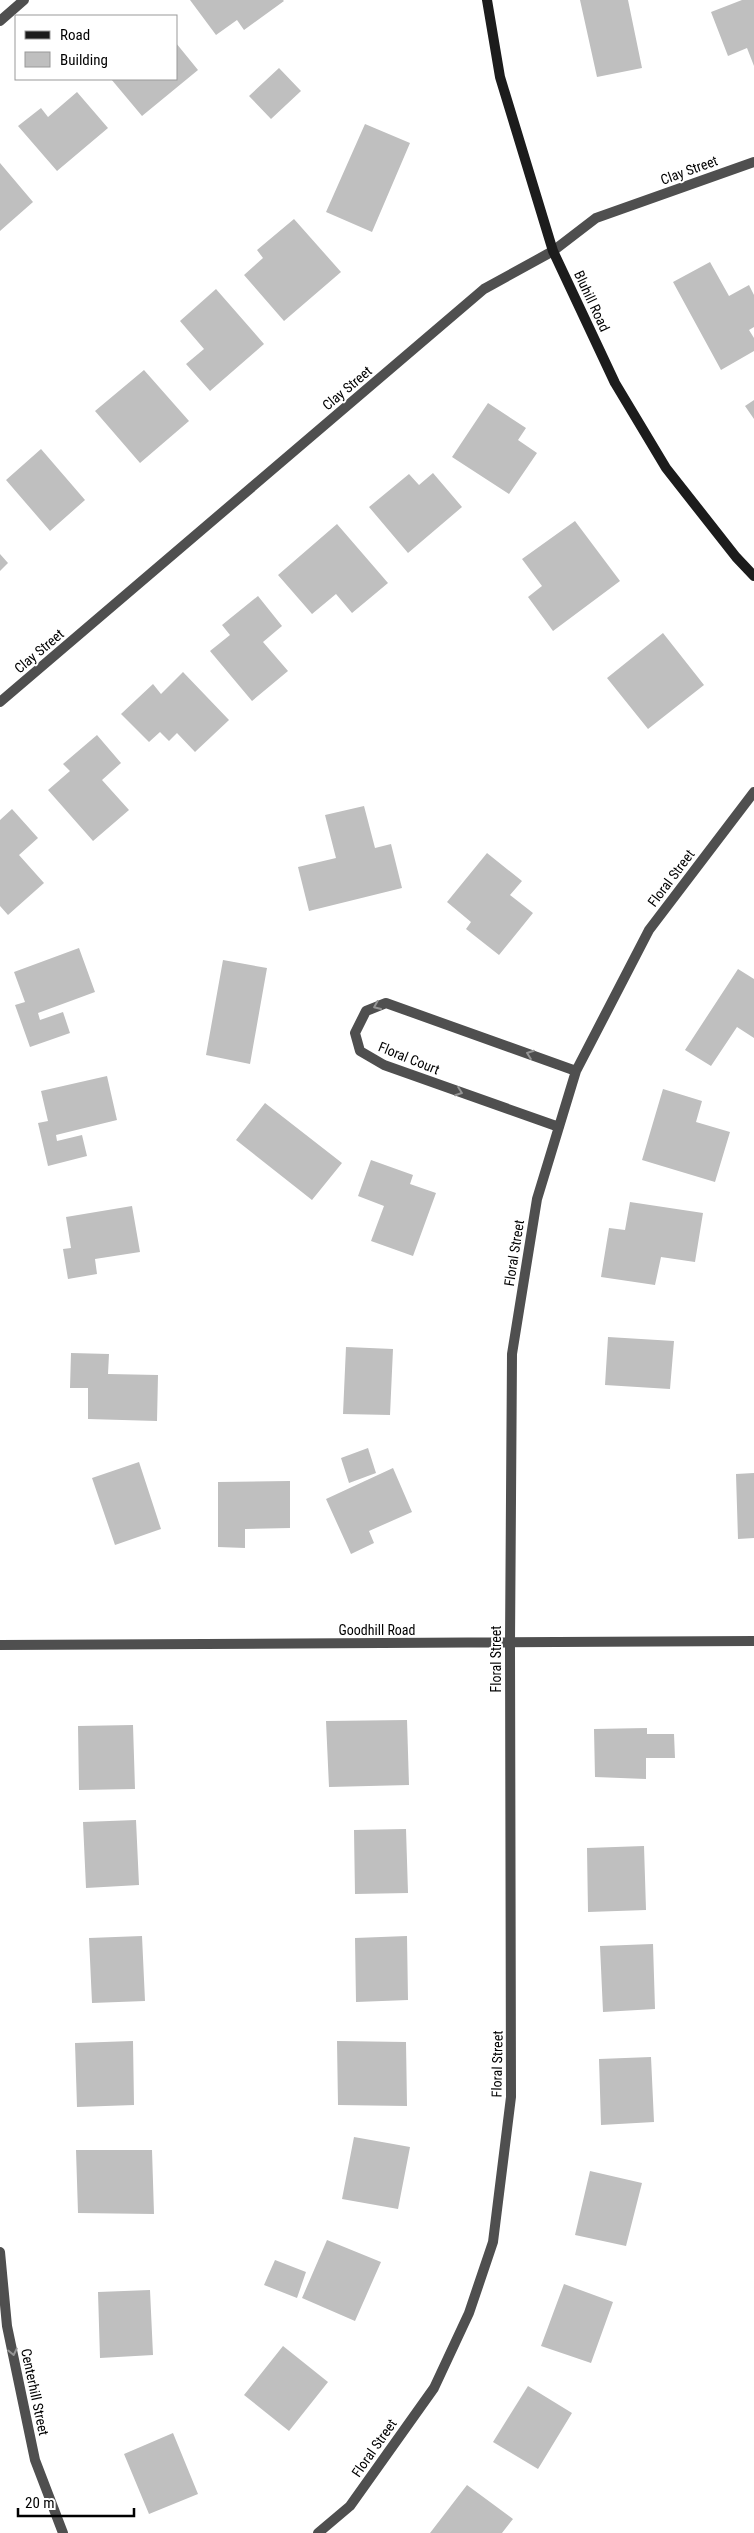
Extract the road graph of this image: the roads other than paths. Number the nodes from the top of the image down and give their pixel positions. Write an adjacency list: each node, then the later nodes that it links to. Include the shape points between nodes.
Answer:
1 (24, 0): 3 (street)
2 (487, 0): 5 (street, Bluhill Road, via 500,77)
3 (0, 21)
4 (754, 162): 5 (street, Clay Street, via 596,218)
5 (553, 251): 6 (street, Bluhill Road, via 615,382 666,468); 7 (street, Clay Street, via 484,289)
6 (754, 576)
7 (0, 702)
8 (754, 792): 9 (street, Floral Street, via 649,930)
9 (576, 1071): 10 (street, Floral Street); 10 (street, Floral Court, one-way to 10, via 386,1003 366,1011 355,1033 360,1051 384,1065)
10 (559, 1127): 12 (street, Floral Street, via 537,1199 512,1354)
11 (754, 1641): 12 (street, Goodhill Road)
12 (510, 1643): 13 (street, Goodhill Road); 16 (street, Floral Street, via 511,2097 493,2242 469,2313 434,2388 350,2506)
13 (0, 1645)
14 (0, 2252): 15 (street, Centerhill Street, one-way to 15, via 7,2326 35,2460)
15 (63, 2533)
16 (318, 2533)

